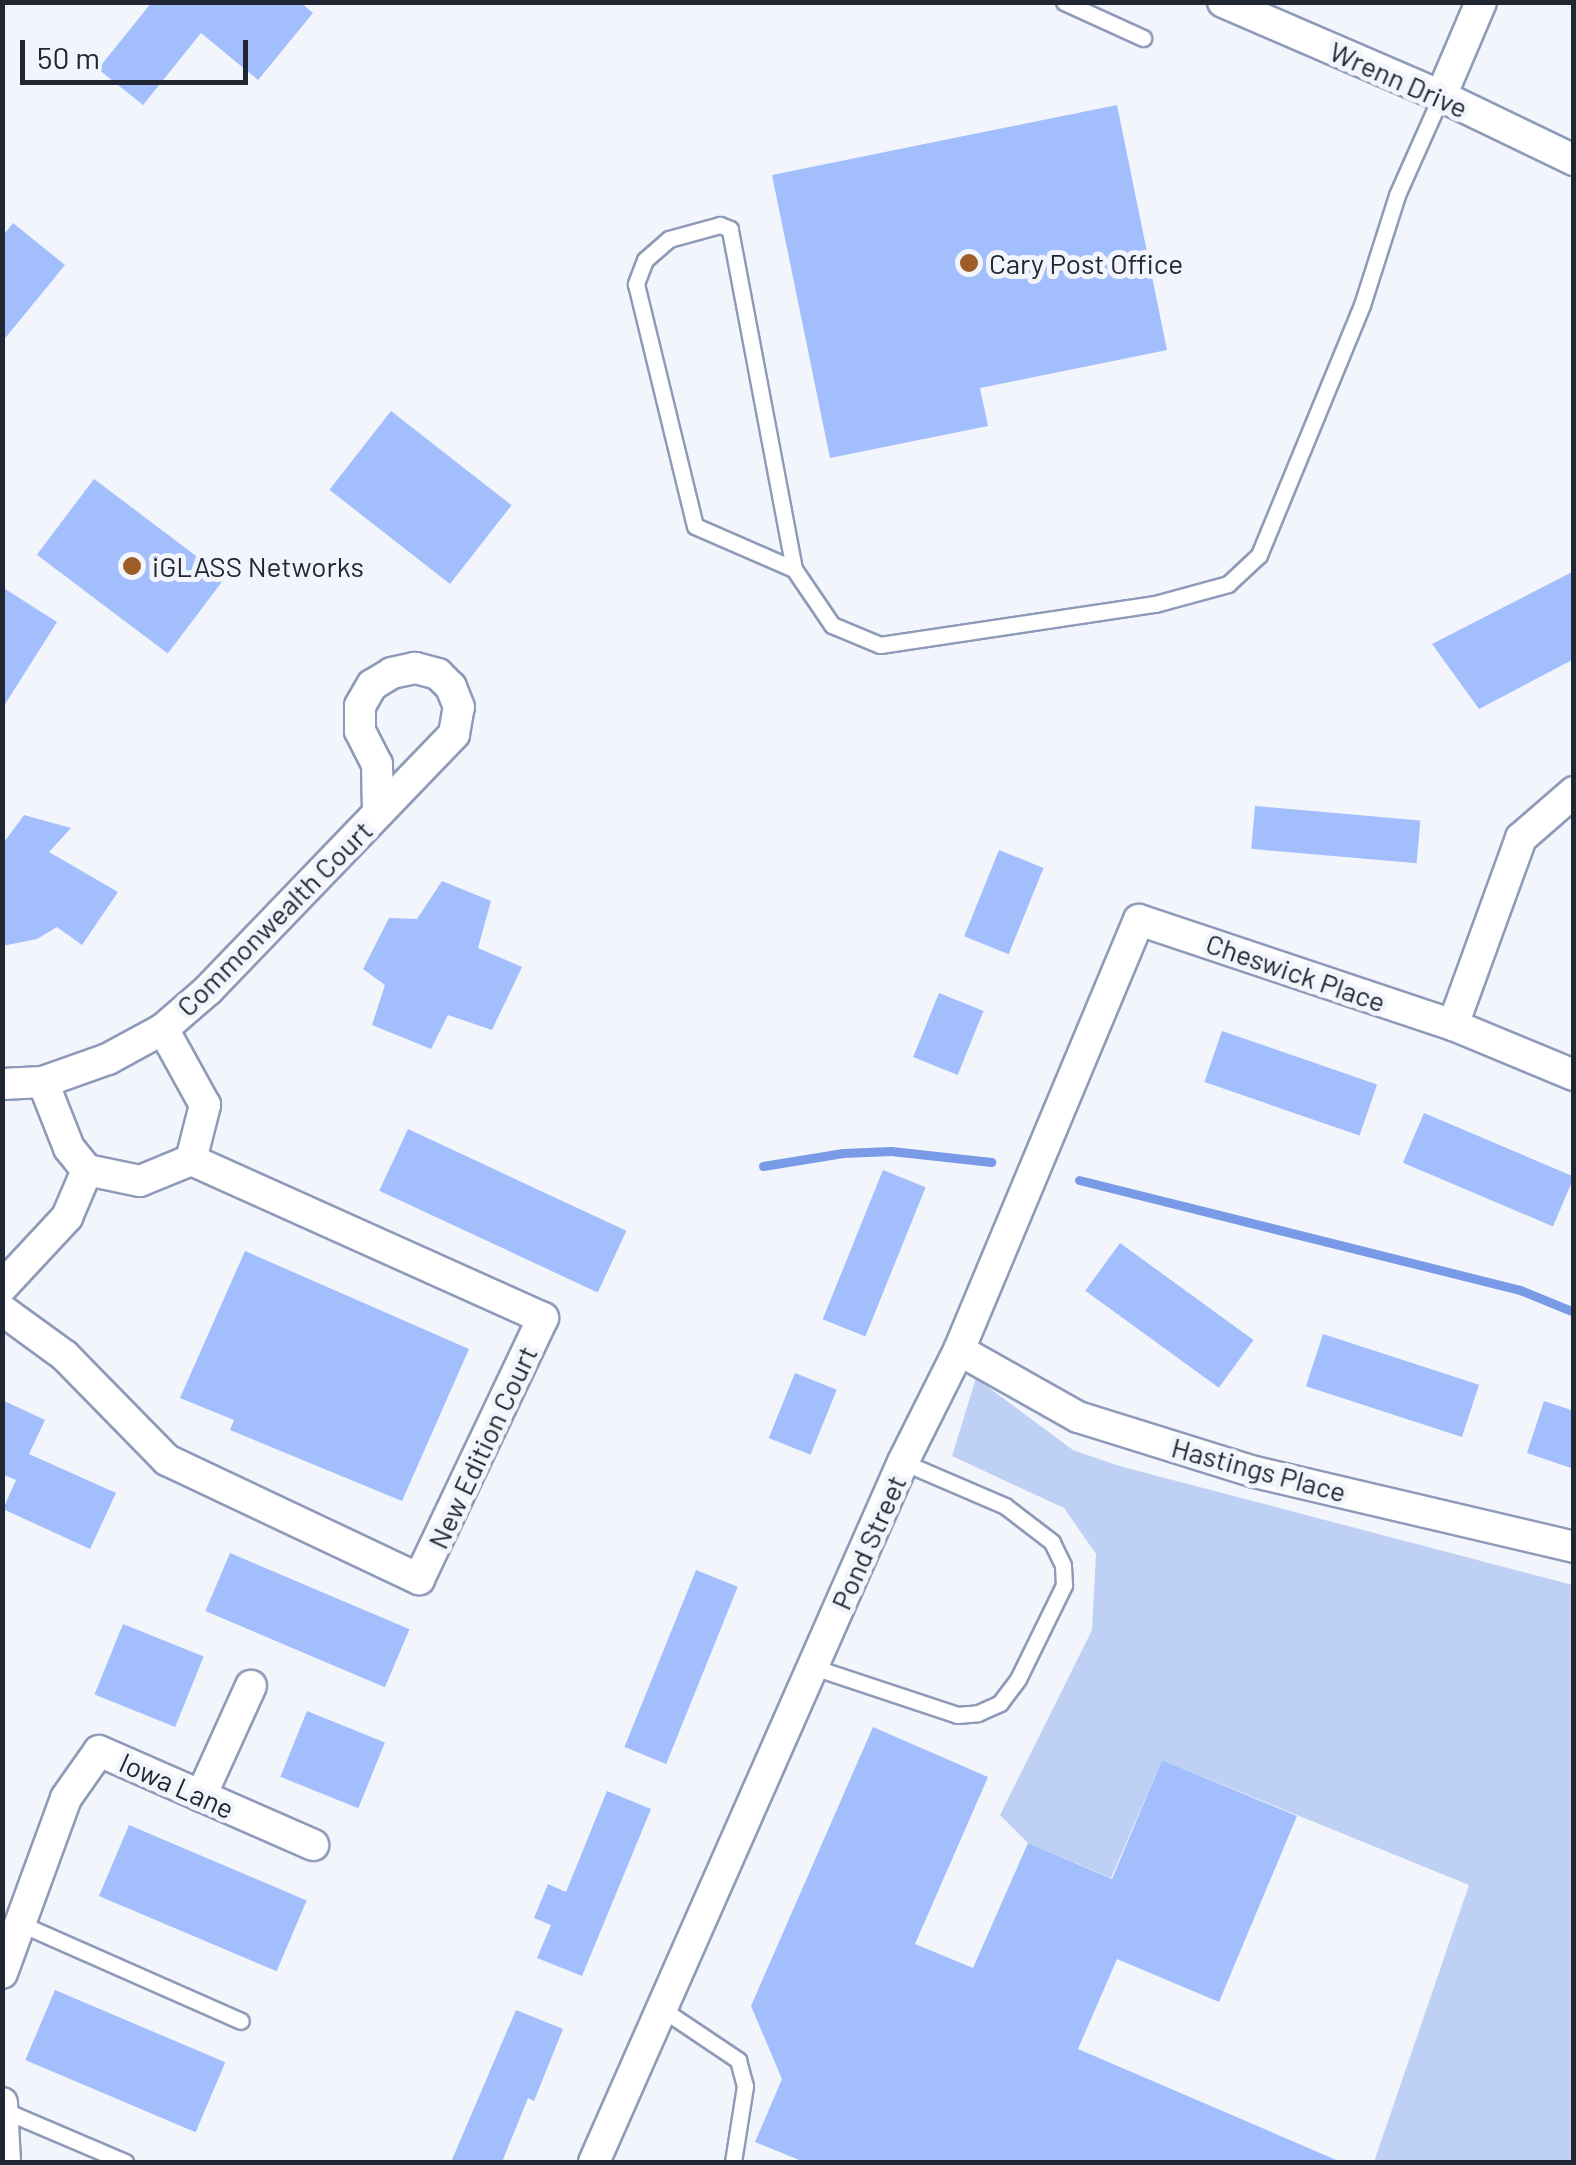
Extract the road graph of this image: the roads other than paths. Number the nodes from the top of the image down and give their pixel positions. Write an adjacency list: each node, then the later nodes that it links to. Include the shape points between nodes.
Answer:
1 (1064, 2): 4 (lane)
2 (1223, 2): 5 (street, Wrenn Drive)
3 (1480, 2): 5 (street)
4 (1143, 38)
5 (1441, 96): 6 (street, Wrenn Drive); 7 (lane, via 1259,555 1228,584 1155,604 880,644 832,625)
6 (1574, 160)
7 (794, 569): 7 (lane, via 696,526 636,284 645,260 668,239 720,225 730,229)
8 (1574, 792): 11 (street, via 1521,838)
9 (378, 812): 9 (street, Commonwealth Court, via 454,734 459,707 438,674 392,672 372,684 360,706 360,731 377,764); 12 (street, Commonwealth Court)
10 (1139, 920): 11 (street, Cheswick Place); 20 (street, Pond Street)
11 (1453, 1025): 13 (street, Cheswick Place)
12 (163, 1029): 14 (street, Commonwealth Court, via 108,1059); 16 (street, via 206,1105)
13 (1574, 1076)
14 (43, 1082): 15 (street, Commonwealth Court); 17 (street, via 70,1148)
15 (2, 1084)
16 (191, 1160): 17 (street, via 140,1181); 19 (street, New Edition Court, via 543,1318 419,1579 167,1460 65,1356)
17 (87, 1170): 18 (street, via 68,1217)
18 (2, 1287)
19 (2, 1310)
20 (959, 1350): 21 (street, Pond Street); 22 (street, Hastings Place, via 1078,1417 1255,1472)
21 (904, 1462): 23 (street, Pond Street); 23 (lane, via 1005,1506 1052,1542 1064,1565 1064,1585 1018,1680 1000,1702 978,1713 957,1715)
22 (1574, 1547)
23 (813, 1668): 29 (street, Pond Street)
24 (251, 1686): 25 (street)
25 (201, 1796): 26 (street, Iowa Lane); 27 (street, Iowa Lane, via 98,1750 66,1798)
26 (313, 1846)
27 (20, 1924): 28 (street, Iowa Lane); 30 (lane)
28 (2, 1973)
29 (662, 2009): 34 (street, Pond Street); 35 (lane, via 738,2060 745,2086)
30 (241, 2021)
31 (3, 2106): 32 (street); 33 (lane)
32 (6, 2162)
33 (125, 2162)
34 (594, 2162)
35 (733, 2162)

